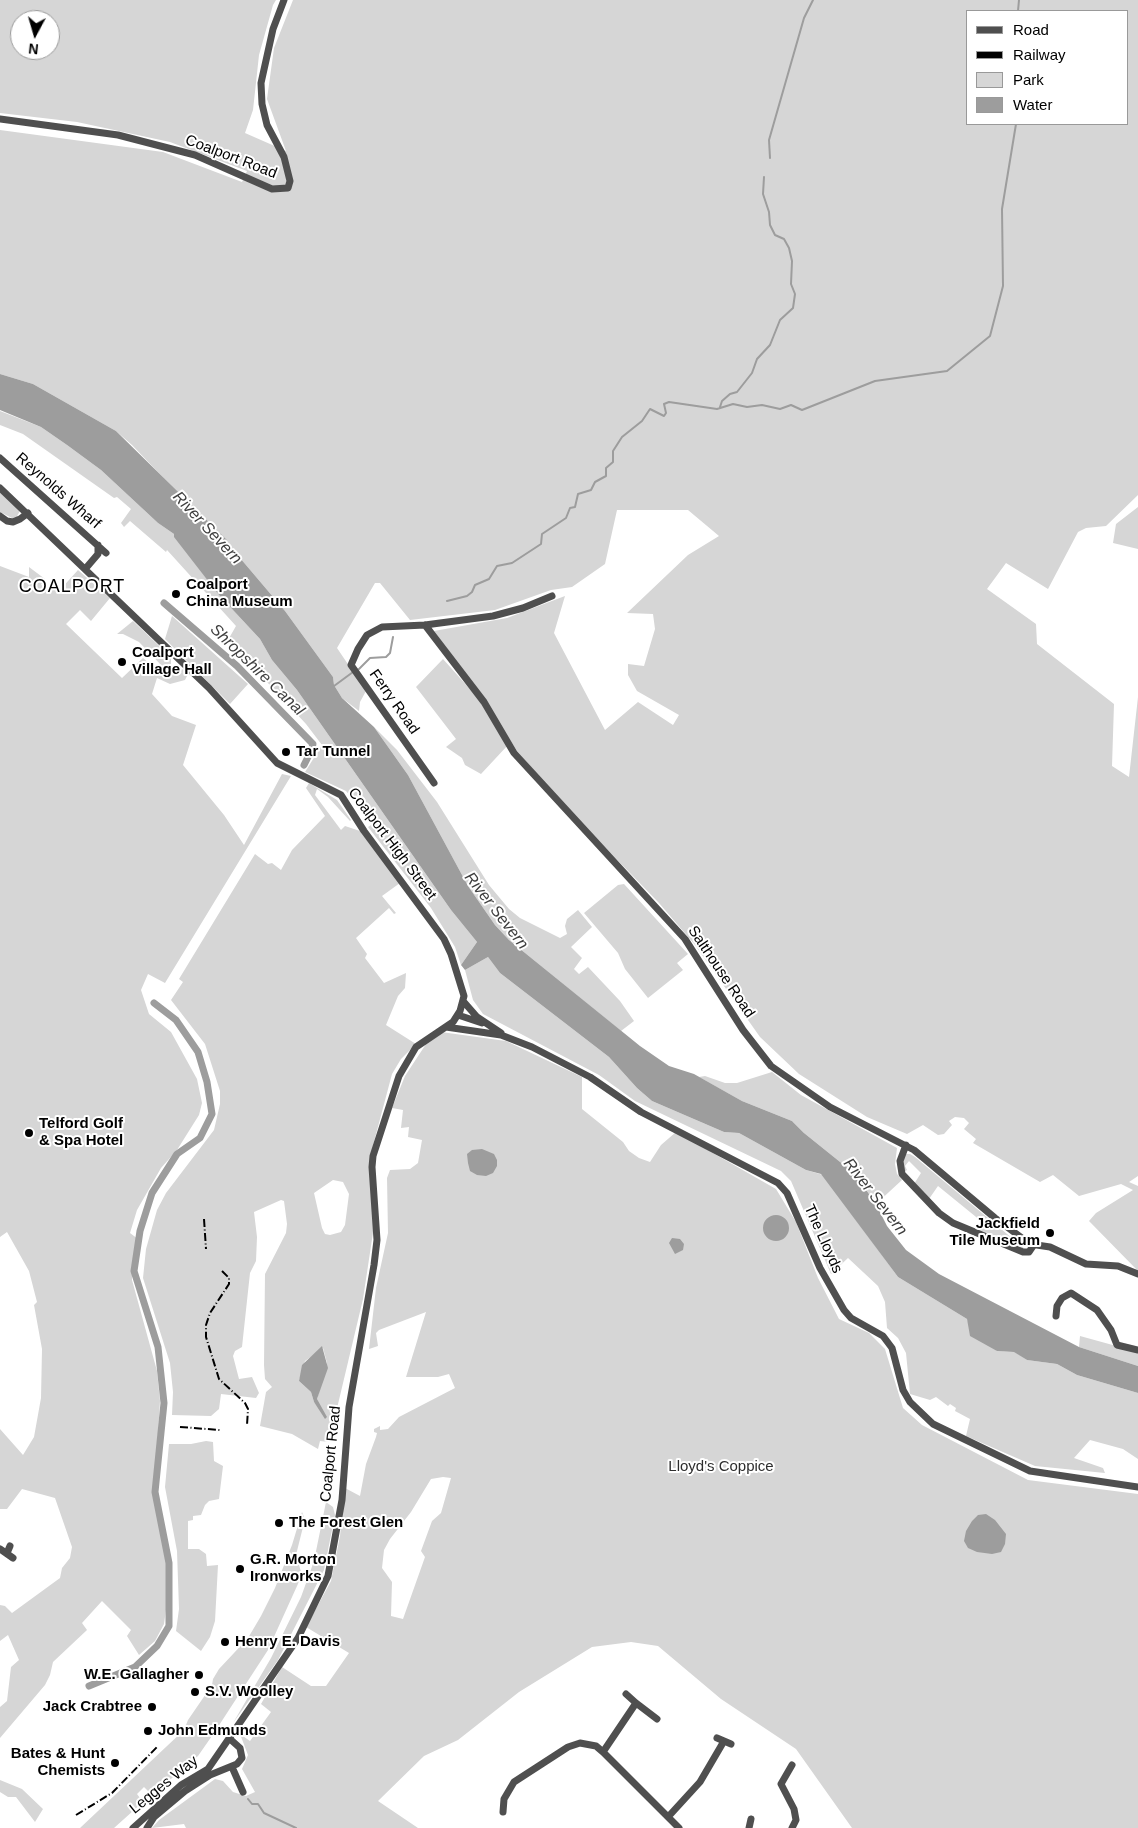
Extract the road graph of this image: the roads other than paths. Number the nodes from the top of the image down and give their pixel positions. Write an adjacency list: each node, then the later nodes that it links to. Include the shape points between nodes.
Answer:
1 (284, 0): 2 (street, Coalport Road, via 273,29 261,83 262,104 284,157 290,181 288,188 272,189 195,155 118,135)
2 (0, 119)
3 (0, 458): 7 (street, Reynolds Wharf)
4 (0, 488): 5 (street, Coalport High Street)
5 (28, 513): 6 (street, via 13,522); 9 (street, Coalport High Street)
6 (0, 516)
7 (98, 545): 8 (street, Reynolds Wharf); 9 (street, via 98,554)
8 (106, 552)
9 (86, 568): 13 (street, Coalport High Street, via 209,688 277,764 341,795 452,954 463,989)
10 (552, 596): 11 (street, via 493,616)
11 (425, 625): 12 (street, Ferry Road, via 382,628 367,634 351,665); 18 (street, Salthouse Road, via 484,702 514,753 685,939 743,1030 771,1066 830,1107)
12 (434, 783)
13 (463, 1001): 14 (street, Coalport High Street); 15 (street)
14 (458, 1015): 15 (street); 16 (street, Coalport High Street)
15 (489, 1026): 17 (street)
16 (445, 1027): 17 (street, The Lloyds); 27 (street, Coalport Road, via 416,1048 399,1076 373,1156 377,1240 350,1407 342,1500 328,1576 298,1638 255,1708)
17 (508, 1037): 23 (street, The Lloyds, via 590,1077 641,1112 778,1183 787,1193 820,1268 844,1310 851,1318 883,1336 892,1348 903,1390 910,1402 933,1424 1030,1471)
18 (906, 1145): 19 (street, Salthouse Road); 19 (street, via 900,1161 902,1174 939,1213 953,1223)
19 (1031, 1249): 20 (street, via 1050,1247 1086,1264 1118,1266)
20 (1138, 1274)
21 (1056, 1316): 22 (street, via 1062,1298 1071,1293 1097,1310 1118,1345)
22 (1138, 1350)
23 (1138, 1487)
24 (626, 1694): 25 (street)
25 (636, 1703): 26 (street); 29 (street)
26 (657, 1720)
27 (230, 1740): 31 (street, via 240,1748 242,1758); 36 (street, Legges Way, via 208,1769 181,1785)
28 (724, 1741): 34 (street, via 700,1782)
29 (603, 1752): 33 (street, via 589,1743 580,1742 568,1747 514,1782 504,1799); 34 (street)
30 (792, 1765): 40 (street, via 781,1784 794,1809 796,1820)
31 (232, 1766): 32 (street); 37 (street, via 185,1791 154,1817)
32 (243, 1792)
33 (503, 1812)
34 (668, 1817): 38 (street)
35 (751, 1819): 39 (street)
36 (133, 1828)
37 (147, 1828)
38 (679, 1828)
39 (748, 1828)
40 (792, 1828)

